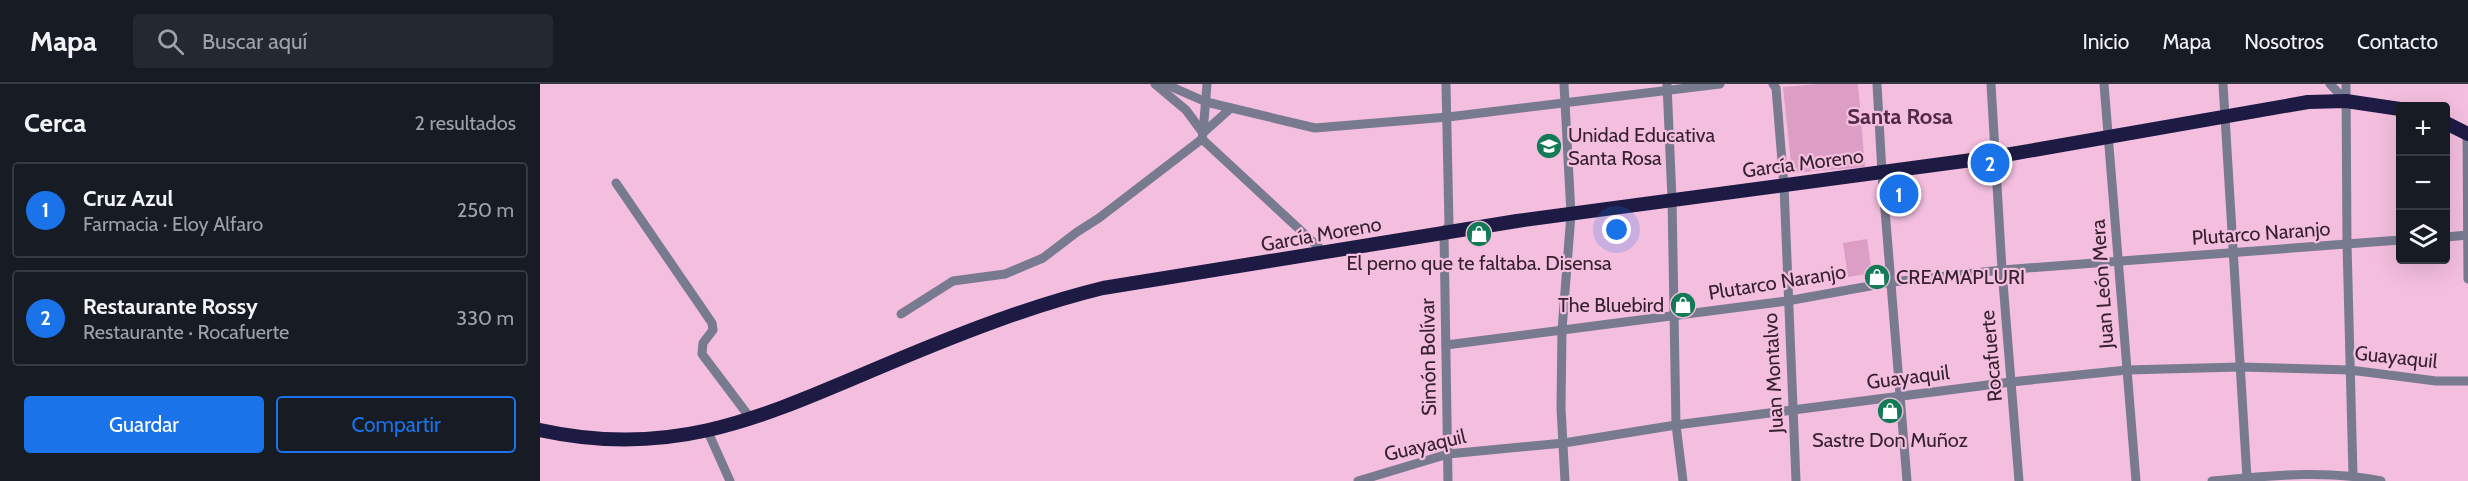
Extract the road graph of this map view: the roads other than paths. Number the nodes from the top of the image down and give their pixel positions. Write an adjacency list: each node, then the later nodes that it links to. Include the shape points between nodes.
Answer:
1 (1155, 84): 25 (street, via 1186,110)
2 (1165, 84): 16 (street)
3 (1207, 84): 16 (street)
4 (1446, 84): 21 (street, Simón Bolívar)
5 (1564, 84): 17 (street)
6 (1720, 84): 14 (street)
7 (1773, 84): 29 (street, Juan Montalvo)
8 (1877, 84): 27 (street)
9 (1991, 84): 26 (street, Rocafuerte)
10 (2104, 84): 24 (street, Juan León Mera)
11 (2223, 84): 20 (street)
12 (2330, 84): 15 (street)
13 (2346, 84): 15 (street)
14 (1667, 87): 17 (street); 30 (street)
15 (2346, 101): 19 (highway, García Moreno); 20 (highway, García Moreno, via 2308,102); 36 (street)
16 (1206, 102): 18 (street); 25 (street)
17 (1565, 103): 21 (street); 31 (street)
18 (1231, 108): 21 (street, via 1315,128); 25 (street)
19 (2396, 109)
20 (2223, 116): 24 (highway, García Moreno); 38 (street)
21 (1448, 117): 32 (street, Simón Bolívar, via 1449,225)
22 (2450, 126): 23 (highway)
23 (2467, 134): 33 (street)
24 (2109, 135): 26 (highway, García Moreno); 39 (street, Juan León Mera)
25 (1202, 136): 37 (street); 44 (street, via 1043,258 1005,274 953,280)
26 (1994, 157): 27 (highway, García Moreno); 40 (street, Rocafuerte)
27 (1882, 173): 29 (highway, García Moreno); 42 (street)
28 (616, 183): 55 (street, via 712,323 713,330 703,343 702,354)
29 (1784, 186): 30 (highway, García Moreno); 43 (street, Juan Montalvo)
30 (1672, 199): 31 (highway, García Moreno); 45 (street)
31 (1571, 214): 32 (highway, García Moreno); 46 (street)
32 (1444, 233): 37 (highway, García Moreno); 47 (street, Simón Bolívar)
33 (2467, 235): 34 (street); 41 (street)
34 (2450, 237)
35 (2396, 240): 36 (street, Plutarco Naranjo)
36 (2347, 244): 38 (street, Plutarco Naranjo); 50 (street)
37 (1325, 253): 55 (highway, García Moreno, via 1103,288 1033,308)
38 (2233, 253): 39 (street, Plutarco Naranjo); 48 (street)
39 (2118, 261): 40 (street, Plutarco Naranjo); 49 (street, Juan León Mera)
40 (2002, 270): 42 (street, Plutarco Naranjo); 52 (street, Rocafuerte)
41 (2468, 279)
42 (1892, 282): 43 (street, Plutarco Naranjo); 53 (street)
43 (1787, 301): 45 (street, Plutarco Naranjo); 54 (street, Juan Montalvo)
44 (901, 314)
45 (1675, 315): 46 (street, Plutarco Naranjo); 56 (street)
46 (1562, 330): 47 (street, Plutarco Naranjo); 59 (street)
47 (1446, 345): 60 (street, Simón Bolívar)
48 (2239, 367): 49 (street, Guayaquil); 50 (street, Guayaquil); 62 (street)
49 (2127, 370): 52 (street, Guayaquil); 71 (street, Juan León Mera)
50 (2350, 370): 51 (street, Guayaquil); 61 (street)
51 (2468, 381)
52 (2011, 382): 53 (street, Guayaquil); 70 (street, Rocafuerte)
53 (1901, 396): 54 (street, Guayaquil); 69 (street)
54 (1792, 410): 56 (street, Guayaquil); 68 (street, Juan Montalvo)
55 (751, 419): 58 (highway, García Moreno)
56 (1676, 425): 59 (street, Guayaquil); 67 (street)
57 (540, 430): 58 (highway, García Moreno, via 631,441)
58 (708, 432): 63 (street)
59 (1564, 443): 60 (street, Guayaquil); 66 (street)
60 (1448, 454): 64 (street, Guayaquil); 65 (street, Simón Bolívar)
61 (2353, 475): 62 (street); 73 (street)
62 (2247, 478): 72 (street)
63 (730, 481)
64 (1358, 481)
65 (1448, 481)
66 (1565, 481)
67 (1683, 481)
68 (1796, 481)
69 (1907, 481)
70 (2019, 481)
71 (2136, 481)
72 (2212, 481)
73 (2381, 481)

